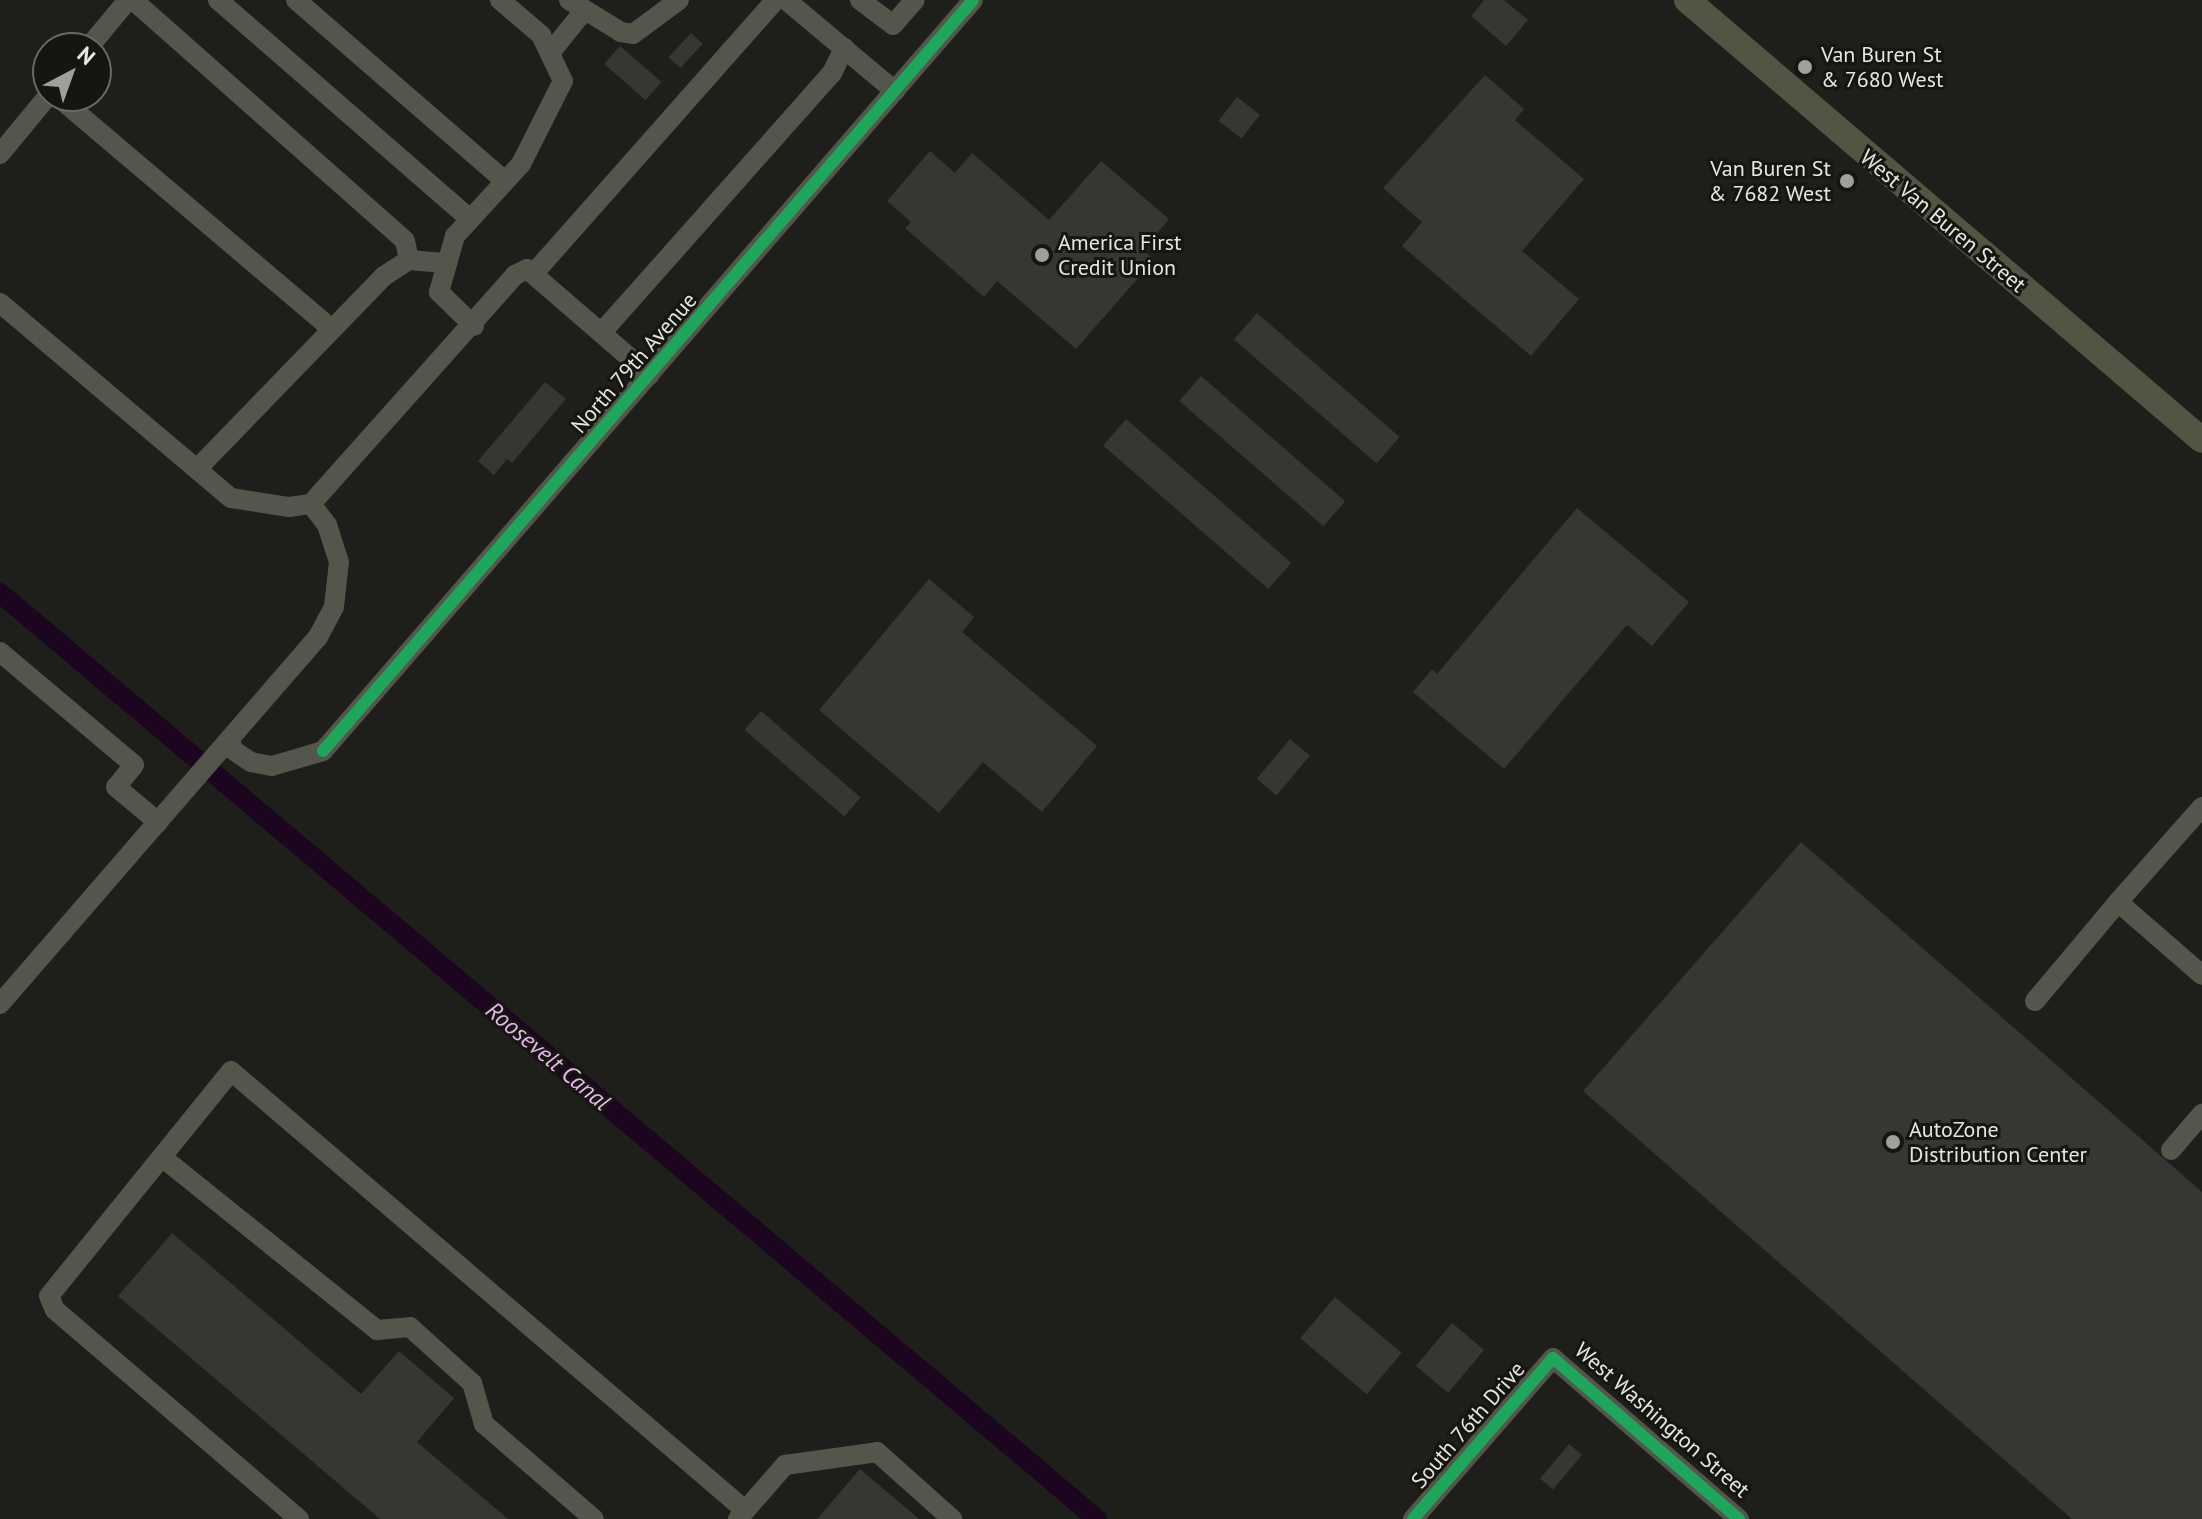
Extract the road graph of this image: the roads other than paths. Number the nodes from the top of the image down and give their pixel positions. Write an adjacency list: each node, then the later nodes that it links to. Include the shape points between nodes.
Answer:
1 (130, 0): 13 (street); 22 (street, via 405,241)
2 (218, 0): 21 (street)
3 (296, 0): 20 (street)
4 (500, 0): 15 (street, via 541,35)
5 (679, 0): 12 (street, via 633,34)
6 (776, 0): 24 (street)
7 (786, 0): 14 (street)
8 (860, 0): 9 (street, via 893,25)
9 (915, 0)
10 (973, 0): 16 (street, North 79th Avenue)
11 (1687, 0): 30 (main road, West Van Buren Street)
12 (576, 6): 15 (street)
13 (102, 32)
14 (844, 48): 16 (street); 28 (street, via 832,73)
15 (550, 53): 20 (street, via 563,81 521,164)
16 (895, 91): 29 (street, North 79th Avenue)
17 (35, 112): 19 (street)
18 (76, 112): 27 (street)
19 (0, 154)
20 (505, 181): 21 (street)
21 (470, 219): 23 (street, via 455,236)
22 (409, 260): 23 (street); 27 (street, via 384,276)
23 (447, 263): 26 (street, via 439,292)
24 (535, 272): 26 (street, via 527,269 515,275); 28 (street)
25 (0, 303): 31 (street)
26 (474, 326): 32 (street)
27 (332, 329): 31 (street)
28 (602, 332): 29 (street)
29 (650, 375): 34 (street, North 79th Avenue, via 323,751 272,766 251,762)
30 (2202, 440)
31 (197, 469): 32 (street, via 231,498 289,507)
32 (311, 504): 34 (street, via 327,525 339,562 334,607 318,637)
33 (0, 652): 36 (street, via 134,765 116,787)
34 (224, 745): 36 (street)
35 (2202, 807): 37 (street)
36 (158, 822): 40 (street)
37 (2118, 902): 38 (street); 39 (street)
38 (2202, 975)
39 (2035, 1001)
40 (0, 1004)
41 (2202, 1114): 42 (street)
42 (2171, 1150)
43 (163, 1158): 45 (street, via 231,1071); 46 (street, via 49,1296 55,1310); 47 (street, via 377,1330 410,1327 472,1383 484,1424)
44 (1553, 1358): 49 (street, South 76th Drive); 50 (street, West Washington Street)
45 (741, 1515): 48 (street, via 785,1465 877,1452)
46 (299, 1519)
47 (594, 1519)
48 (952, 1519)
49 (1413, 1519)
50 (1739, 1519)

